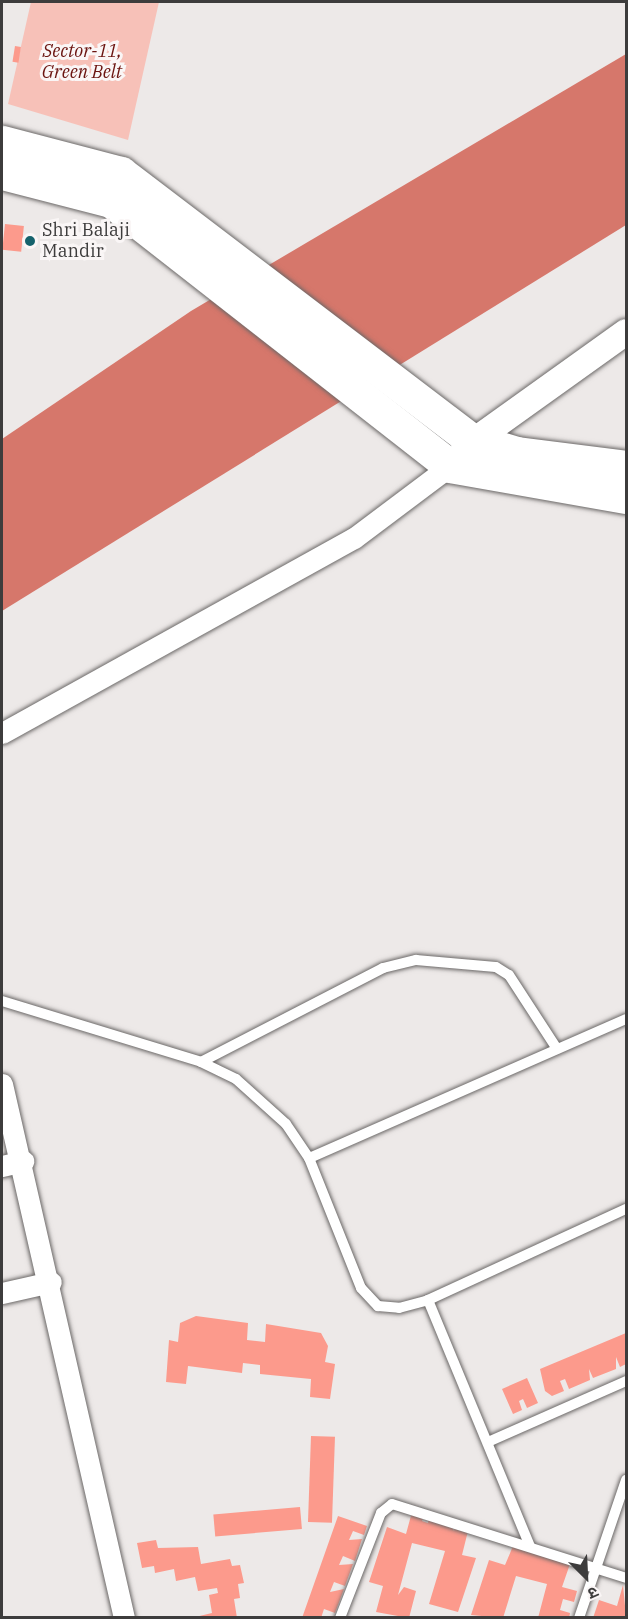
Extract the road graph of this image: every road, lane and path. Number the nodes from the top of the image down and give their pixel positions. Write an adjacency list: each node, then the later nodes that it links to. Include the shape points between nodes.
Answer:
1 (2, 142): 4 (main road, via 121,173 238,262)
2 (2, 173): 4 (main road, via 111,201 210,277)
3 (627, 332): 5 (street)
4 (399, 404): 5 (main road); 6 (main road)
5 (470, 440): 6 (street); 7 (main road, via 517,453)
6 (450, 466): 8 (main road); 9 (street, via 354,538)
7 (627, 467)
8 (627, 497)
9 (2, 733)
10 (2, 1000): 13 (lane)
11 (627, 1019): 12 (lane)
12 (557, 1049): 13 (lane, via 509,975 496,967 416,960 383,968); 15 (lane)
13 (201, 1062): 15 (lane, via 264,1101)
14 (2, 1084): 16 (street)
15 (309, 1158): 21 (lane, via 368,1299 399,1308)
16 (23, 1161): 17 (street); 19 (street)
17 (2, 1166)
18 (627, 1209): 21 (lane)
19 (51, 1282): 20 (street); 28 (street)
20 (2, 1293)
21 (428, 1300): 23 (lane)
22 (627, 1381): 23 (lane)
23 (488, 1442): 25 (lane)
24 (627, 1480): 26 (lane)
25 (530, 1546): 26 (lane); 29 (lane, via 392,1504 381,1513)
26 (597, 1568): 27 (lane); 30 (lane)
27 (627, 1578)
28 (124, 1617)
29 (340, 1617)
30 (579, 1617)

